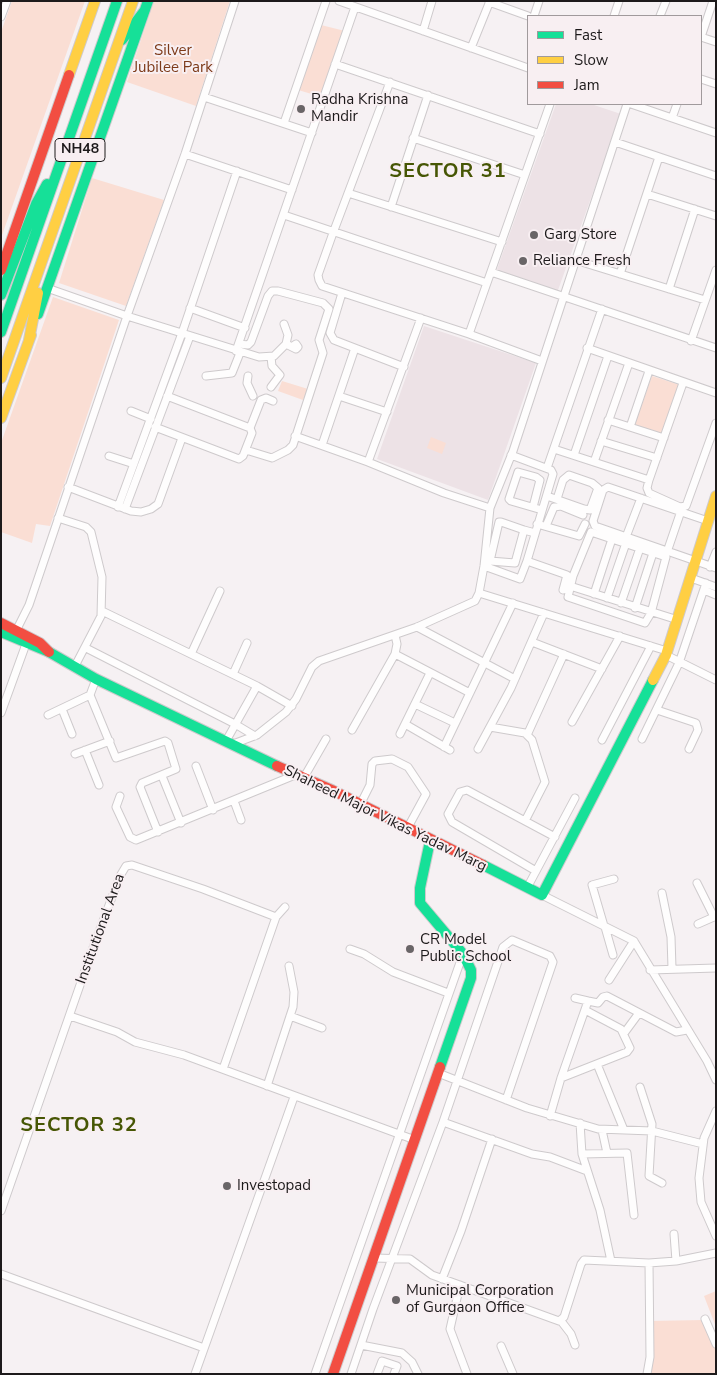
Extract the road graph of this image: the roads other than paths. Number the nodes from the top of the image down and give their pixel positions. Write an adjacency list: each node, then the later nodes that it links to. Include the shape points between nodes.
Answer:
1 (6, 1): 20 (street)
2 (95, 1): 62 (main road)
3 (117, 1): 46 (main road, NH48)
4 (133, 1): 26 (main road, NH48)
5 (235, 1): 33 (street)
6 (326, 1): 39 (street)
7 (339, 1): 15 (street)
8 (432, 1): 21 (street)
9 (539, 1): 16 (street)
10 (619, 1): 17 (street)
11 (666, 1): 18 (street)
12 (713, 1): 22 (street)
13 (489, 2): 19 (street); 25 (street)
14 (146, 6): 26 (main road); 67 (main road)
15 (355, 7): 21 (street); 27 (street)
16 (534, 15)
17 (614, 15)
18 (660, 15)
19 (527, 16)
20 (1, 17)
21 (423, 30): 25 (street)
22 (702, 34)
23 (702, 37): 24 (street)
24 (716, 42)
25 (471, 48): 28 (street)
26 (116, 50): 60 (main road, NH48)
27 (335, 64): 30 (street); 40 (street)
28 (527, 68)
29 (702, 78): 31 (street)
30 (390, 82): 32 (street); 52 (street)
31 (716, 84)
32 (428, 95): 42 (street); 43 (street)
33 (204, 97): 39 (street); 45 (street)
34 (550, 105): 42 (street)
35 (627, 105): 44 (street)
36 (634, 105): 38 (street)
37 (677, 105): 38 (street)
38 (672, 118): 41 (street)
39 (284, 122): 40 (street)
40 (312, 133): 51 (street)
41 (716, 133)
42 (540, 134): 49 (street)
43 (413, 138): 49 (street); 54 (street)
44 (615, 142): 47 (street); 61 (street)
45 (186, 154): 48 (street); 75 (street)
46 (63, 156): 70 (main road, via 36,204); 79 (main road, NH48)
47 (659, 157): 50 (street); 53 (street)
48 (237, 170): 51 (street); 73 (street)
49 (525, 175): 59 (street)
50 (716, 176)
51 (292, 190): 56 (street)
52 (348, 193): 54 (street); 58 (street)
53 (647, 194): 55 (street); 65 (street)
54 (391, 207): 59 (street)
55 (695, 209): 57 (street); 68 (street)
56 (284, 215): 58 (street); 78 (street)
57 (716, 216)
58 (333, 233): 66 (street); 69 (street, via 318,275 322,286)
59 (502, 242): 64 (street)
60 (44, 251): 83 (main road, via 42,279); 99 (main road, NH48)
61 (575, 260): 65 (street); 71 (street)
62 (1, 270)
63 (716, 270): 72 (street)
64 (491, 272): 66 (street); 71 (street)
65 (620, 274): 68 (street)
66 (487, 283): 81 (street)
67 (48, 288): 75 (street); 83 (main road)
68 (669, 289): 72 (street)
69 (342, 293): 76 (street); 87 (street, via 331,336)
70 (1, 295)
71 (564, 296): 74 (street); 93 (street)
72 (705, 300): 84 (street)
73 (190, 308): 78 (street); 80 (street)
74 (602, 309): 84 (street); 88 (street)
75 (127, 316): 80 (street); 132 (street)
76 (421, 318): 81 (street); 95 (street)
77 (284, 324): 85 (street, via 288,334)
78 (245, 328): 90 (street)
79 (1, 332)
80 (182, 333): 82 (street); 110 (street)
81 (469, 334): 93 (street)
82 (190, 336): 90 (street); 103 (street)
83 (29, 340): 109 (main road)
84 (691, 341): 89 (street)
85 (286, 344): 86 (street); 92 (street)
86 (293, 346)
87 (355, 348): 95 (street); 104 (street)
88 (587, 348): 91 (street); 121 (street)
89 (716, 348)
90 (239, 349): 92 (street, via 259,357); 97 (street, via 232,373); 116 (street, via 251,342 272,291 327,306 328,314 318,340 323,353)
91 (608, 356): 94 (street); 125 (street)
92 (271, 357): 101 (street, via 272,366 280,376)
93 (542, 361): 124 (street)
94 (628, 363): 96 (street); 111 (street)
95 (404, 367): 108 (street)
96 (649, 371): 100 (street); 114 (street)
97 (206, 376)
98 (248, 376): 105 (street, via 247,383)
99 (1, 378)
100 (683, 383): 102 (street); 118 (street)
101 (271, 387)
102 (716, 393)
103 (167, 396): 113 (street); 115 (street)
104 (338, 396): 108 (street); 120 (street)
105 (257, 398): 106 (street); 115 (street)
106 (273, 401)
107 (131, 411): 110 (street)
108 (387, 412): 127 (street)
109 (1, 418)
110 (151, 419): 129 (street)
111 (608, 420): 114 (street); 119 (street)
112 (716, 423): 131 (street, via 686,506 680,507 649,493)
113 (155, 427): 117 (street); 138 (street)
114 (630, 427): 118 (street)
115 (250, 428): 122 (street, via 252,433)
116 (295, 436): 120 (street); 122 (street, via 291,448 274,457)
117 (182, 438): 122 (street, via 238,459); 138 (street, via 158,504 141,512)
118 (664, 438): 126 (street)
119 (601, 441): 126 (street); 128 (street)
120 (322, 445): 127 (street)
121 (554, 449): 125 (street); 130 (street)
122 (246, 450)
123 (109, 456): 129 (street)
124 (511, 456): 130 (street); 139 (street)
125 (574, 456): 128 (street)
126 (657, 458): 131 (street)
127 (368, 462): 139 (street)
128 (594, 462): 131 (street)
129 (134, 464): 138 (street)
130 (547, 468): 133 (street, via 553,474)
131 (649, 480)
132 (68, 487): 138 (street); 143 (street)
133 (547, 496): 136 (street); 140 (street)
134 (716, 496): 144 (main road)
135 (640, 498): 141 (street); 151 (street); 151 (street, via 605,488 596,507 595,526)
136 (557, 499): 136 (street, via 590,510 598,488 569,475 563,480)
137 (533, 507): 137 (street, via 509,499 518,472 540,480); 140 (street)
138 (122, 508)
139 (490, 508): 158 (street)
140 (542, 510): 145 (street)
141 (681, 511): 144 (street); 153 (street)
142 (583, 514): 147 (street, via 561,506 554,507)
143 (58, 518): 172 (street, via 86,527 91,532 102,577); 178 (street, via 29,605)
144 (708, 521): 157 (main road)
145 (538, 524): 147 (street); 149 (street)
146 (584, 524): 147 (street, via 579,536)
147 (546, 526)
148 (524, 530): 148 (street, via 499,522 490,561 515,563); 149 (street)
149 (535, 533): 156 (street)
150 (612, 539): 151 (street); 163 (street, via 590,532); 166 (street)
151 (626, 540): 152 (street); 153 (street); 168 (street)
152 (640, 548): 155 (street); 170 (street)
153 (667, 552): 157 (street)
154 (716, 552): 159 (street)
155 (653, 553): 171 (street); 173 (street, via 665,556 667,560)
156 (527, 561): 158 (street, via 520,579); 163 (street, via 567,575)
157 (694, 562): 159 (street); 160 (main road)
158 (484, 566): 165 (street)
159 (713, 568)
160 (691, 578): 161 (street); 175 (main road)
161 (705, 586): 162 (street); 167 (street); 193 (street)
162 (716, 587)
163 (566, 588): 166 (street); 173 (street, via 569,598 642,623 648,621)
164 (220, 591): 189 (street)
165 (479, 593): 169 (street); 177 (street, via 471,604)
166 (594, 594): 168 (street)
167 (716, 596)
168 (606, 598): 170 (street)
169 (514, 603): 174 (street); 192 (street)
170 (621, 603): 171 (street)
171 (635, 608): 173 (street)
172 (102, 611): 186 (street); 189 (street)
173 (651, 612): 175 (street)
174 (544, 613): 181 (street); 182 (street)
175 (678, 620): 188 (main road)
176 (1, 624): 178 (main road, Shaheed Major Vikas Yadav Marg)
177 (417, 627): 180 (street); 192 (street)
178 (16, 631): 187 (main road, Shaheed Major Vikas Yadav Marg, via 40,643)
179 (1, 632): 184 (main road, Shaheed Major Vikas Yadav Marg)
180 (395, 635): 190 (street); 205 (street, via 319,661 309,672)
181 (620, 636): 185 (street); 195 (street)
182 (532, 642): 191 (street); 199 (street)
183 (247, 643): 197 (street)
184 (26, 644): 187 (main road, Shaheed Major Vikas Yadav Marg); 208 (street)
185 (651, 646): 188 (street); 222 (street)
186 (86, 648): 194 (street); 211 (street)
187 (48, 652): 194 (main road, Shaheed Major Vikas Yadav Marg)
188 (666, 653): 193 (street); 250 (main road)
189 (191, 654): 197 (street)
190 (395, 654): 196 (street); 215 (street)
191 (564, 654): 195 (street); 216 (street)
192 (485, 663): 199 (street); 202 (street)
193 (679, 663): 200 (street); 207 (street)
194 (75, 666): 198 (main road, Shaheed Major Vikas Yadav Marg)
195 (602, 669): 210 (street)
196 (430, 673): 202 (street); 204 (street)
197 (233, 674): 201 (street)
198 (96, 679): 203 (street); 224 (main road, Shaheed Major Vikas Yadav Marg)
199 (515, 679): 214 (street)
200 (716, 680)
201 (257, 686): 205 (street); 211 (street)
202 (470, 693): 213 (street)
203 (90, 695): 206 (street); 223 (street)
204 (415, 704): 212 (street); 213 (street)
205 (292, 706): 219 (street)
206 (62, 708): 209 (street); 217 (street)
207 (657, 710): 221 (street); 226 (street, via 697,725 698,730)
208 (1, 713)
209 (48, 715)
210 (572, 722)
211 (235, 724): 219 (street); 224 (street)
212 (404, 724): 213 (street, via 447,748); 218 (street)
213 (455, 724)
214 (490, 727): 216 (street); 225 (street)
215 (352, 730)
216 (528, 733): 239 (street, via 545,782)
217 (72, 734)
218 (400, 734)
219 (255, 736): 224 (street)
220 (326, 739): 231 (street)
221 (642, 739)
222 (602, 740)
223 (110, 741): 227 (street); 230 (street, via 118,758 166,741 176,769)
224 (230, 742): 231 (main road, Shaheed Major Vikas Yadav Marg)
225 (478, 749)
226 (689, 749)
227 (85, 750): 228 (street); 232 (street)
228 (75, 754)
229 (196, 766): 237 (street)
230 (162, 776): 240 (street); 242 (street, via 142,783 140,787)
231 (299, 777): 235 (street); 236 (main road, Shaheed Major Vikas Yadav Marg)
232 (99, 785)
233 (120, 796): 242 (street, via 116,807 132,840)
234 (575, 798): 243 (street)
235 (234, 801): 237 (street); 238 (street)
236 (360, 805): 241 (main road, Shaheed Major Vikas Yadav Marg); 241 (street, via 370,785 372,764 392,759 408,767 426,794)
237 (213, 810): 240 (street)
238 (241, 820)
239 (525, 821): 243 (street); 245 (street, via 467,790 460,792 448,814 452,822)
240 (181, 823): 242 (street)
241 (408, 829): 244 (main road, Shaheed Major Vikas Yadav Marg)
242 (158, 832)
243 (554, 837): 245 (street)
244 (430, 841): 248 (main road, Shaheed Major Vikas Yadav Marg); 258 (main road, via 420,902)
245 (536, 871): 248 (street)
246 (614, 879): 255 (street, via 592,885)
247 (697, 883): 252 (street)
248 (527, 888): 250 (main road, Shaheed Major Vikas Yadav Marg)
249 (662, 893): 261 (street, via 671,937)
250 (542, 896): 255 (street, Shaheed Major Vikas Yadav Marg)
251 (285, 907): 253 (street)
252 (715, 916): 254 (street)
253 (276, 917): 270 (street, Institutional Area, via 203,889 132,865 126,866); 276 (street)
254 (698, 924)
255 (604, 927): 256 (street, Shaheed Major Vikas Yadav Marg); 259 (street)
256 (634, 941): 263 (street); 264 (street)
257 (350, 949): 265 (street, via 393,972)
258 (463, 954): 265 (street); 277 (main road, via 471,970 471,978)
259 (613, 955)
260 (289, 966): 271 (street, via 295,999)
261 (672, 968): 262 (street); 263 (street)
262 (716, 968)
263 (650, 970): 273 (street)
264 (609, 980)
265 (448, 993): 292 (street)
266 (575, 998): 267 (street)
267 (588, 1001): 268 (street); 269 (street, via 598,1003 607,996)
268 (584, 1010): 274 (street); 278 (street)
269 (639, 1013): 273 (street, via 676,1032); 274 (street)
270 (70, 1016): 276 (street, via 117,1032 135,1042); 300 (street, Institutional Area)
271 (290, 1016): 272 (street); 281 (street)
272 (322, 1028)
273 (687, 1030): 279 (street)
274 (625, 1032): 275 (street, via 630,1048)
275 (597, 1064): 278 (street); 290 (street)
276 (223, 1069): 281 (street)
277 (438, 1073): 280 (street); 294 (main road)
278 (561, 1078): 286 (street)
279 (716, 1080)
280 (456, 1081): 284 (street); 284 (street, via 503,947 512,940 550,956 553,962); 287 (street)
281 (267, 1086): 283 (street)
282 (640, 1088): 291 (street, via 651,1118)
283 (294, 1097): 292 (street); 321 (street)
284 (506, 1100): 286 (street)
285 (716, 1111): 295 (street)
286 (550, 1116): 288 (street)
287 (443, 1122): 293 (street); 306 (street)
288 (580, 1123): 289 (street); 297 (street)
289 (602, 1130): 290 (street); 296 (street)
290 (624, 1130): 291 (street)
291 (652, 1131): 295 (street); 299 (street, via 649,1176)
292 (399, 1134): 294 (street); 323 (street)
293 (492, 1139): 298 (street); 311 (street)
294 (415, 1140): 305 (main road)
295 (703, 1144): 303 (street, via 699,1194)
296 (607, 1153): 297 (street); 301 (street, via 623,1152 628,1156)
297 (582, 1154): 298 (street)
298 (587, 1171): 307 (street, via 600,1210)
299 (662, 1183)
300 (1, 1210)
301 (634, 1215)
302 (674, 1234): 308 (street)
303 (716, 1236)
304 (716, 1254): 308 (street)
305 (374, 1258): 306 (street); 313 (main road)
306 (393, 1258): 311 (street, via 410,1259); 314 (street)
307 (611, 1261): 309 (street); 316 (street, via 582,1262)
308 (676, 1261): 309 (street)
309 (649, 1263): 331 (street, via 650,1357)
310 (1, 1274): 321 (street)
311 (442, 1279): 312 (street)
312 (460, 1285): 316 (street); 329 (street, via 450,1329)
313 (357, 1304): 314 (street); 324 (main road)
314 (372, 1309): 318 (street)
315 (705, 1319): 317 (street)
316 (561, 1320): 319 (street)
317 (716, 1344)
318 (361, 1345): 325 (street); 328 (street, via 402,1353)
319 (575, 1345)
320 (501, 1346): 330 (street)
321 (204, 1348): 322 (street)
322 (196, 1374)
323 (315, 1374)
324 (333, 1374)
325 (351, 1374)
326 (377, 1374): 327 (street, via 382,1361 397,1366)
327 (394, 1374)
328 (418, 1374)
329 (467, 1374)
330 (513, 1374)
331 (647, 1374)

